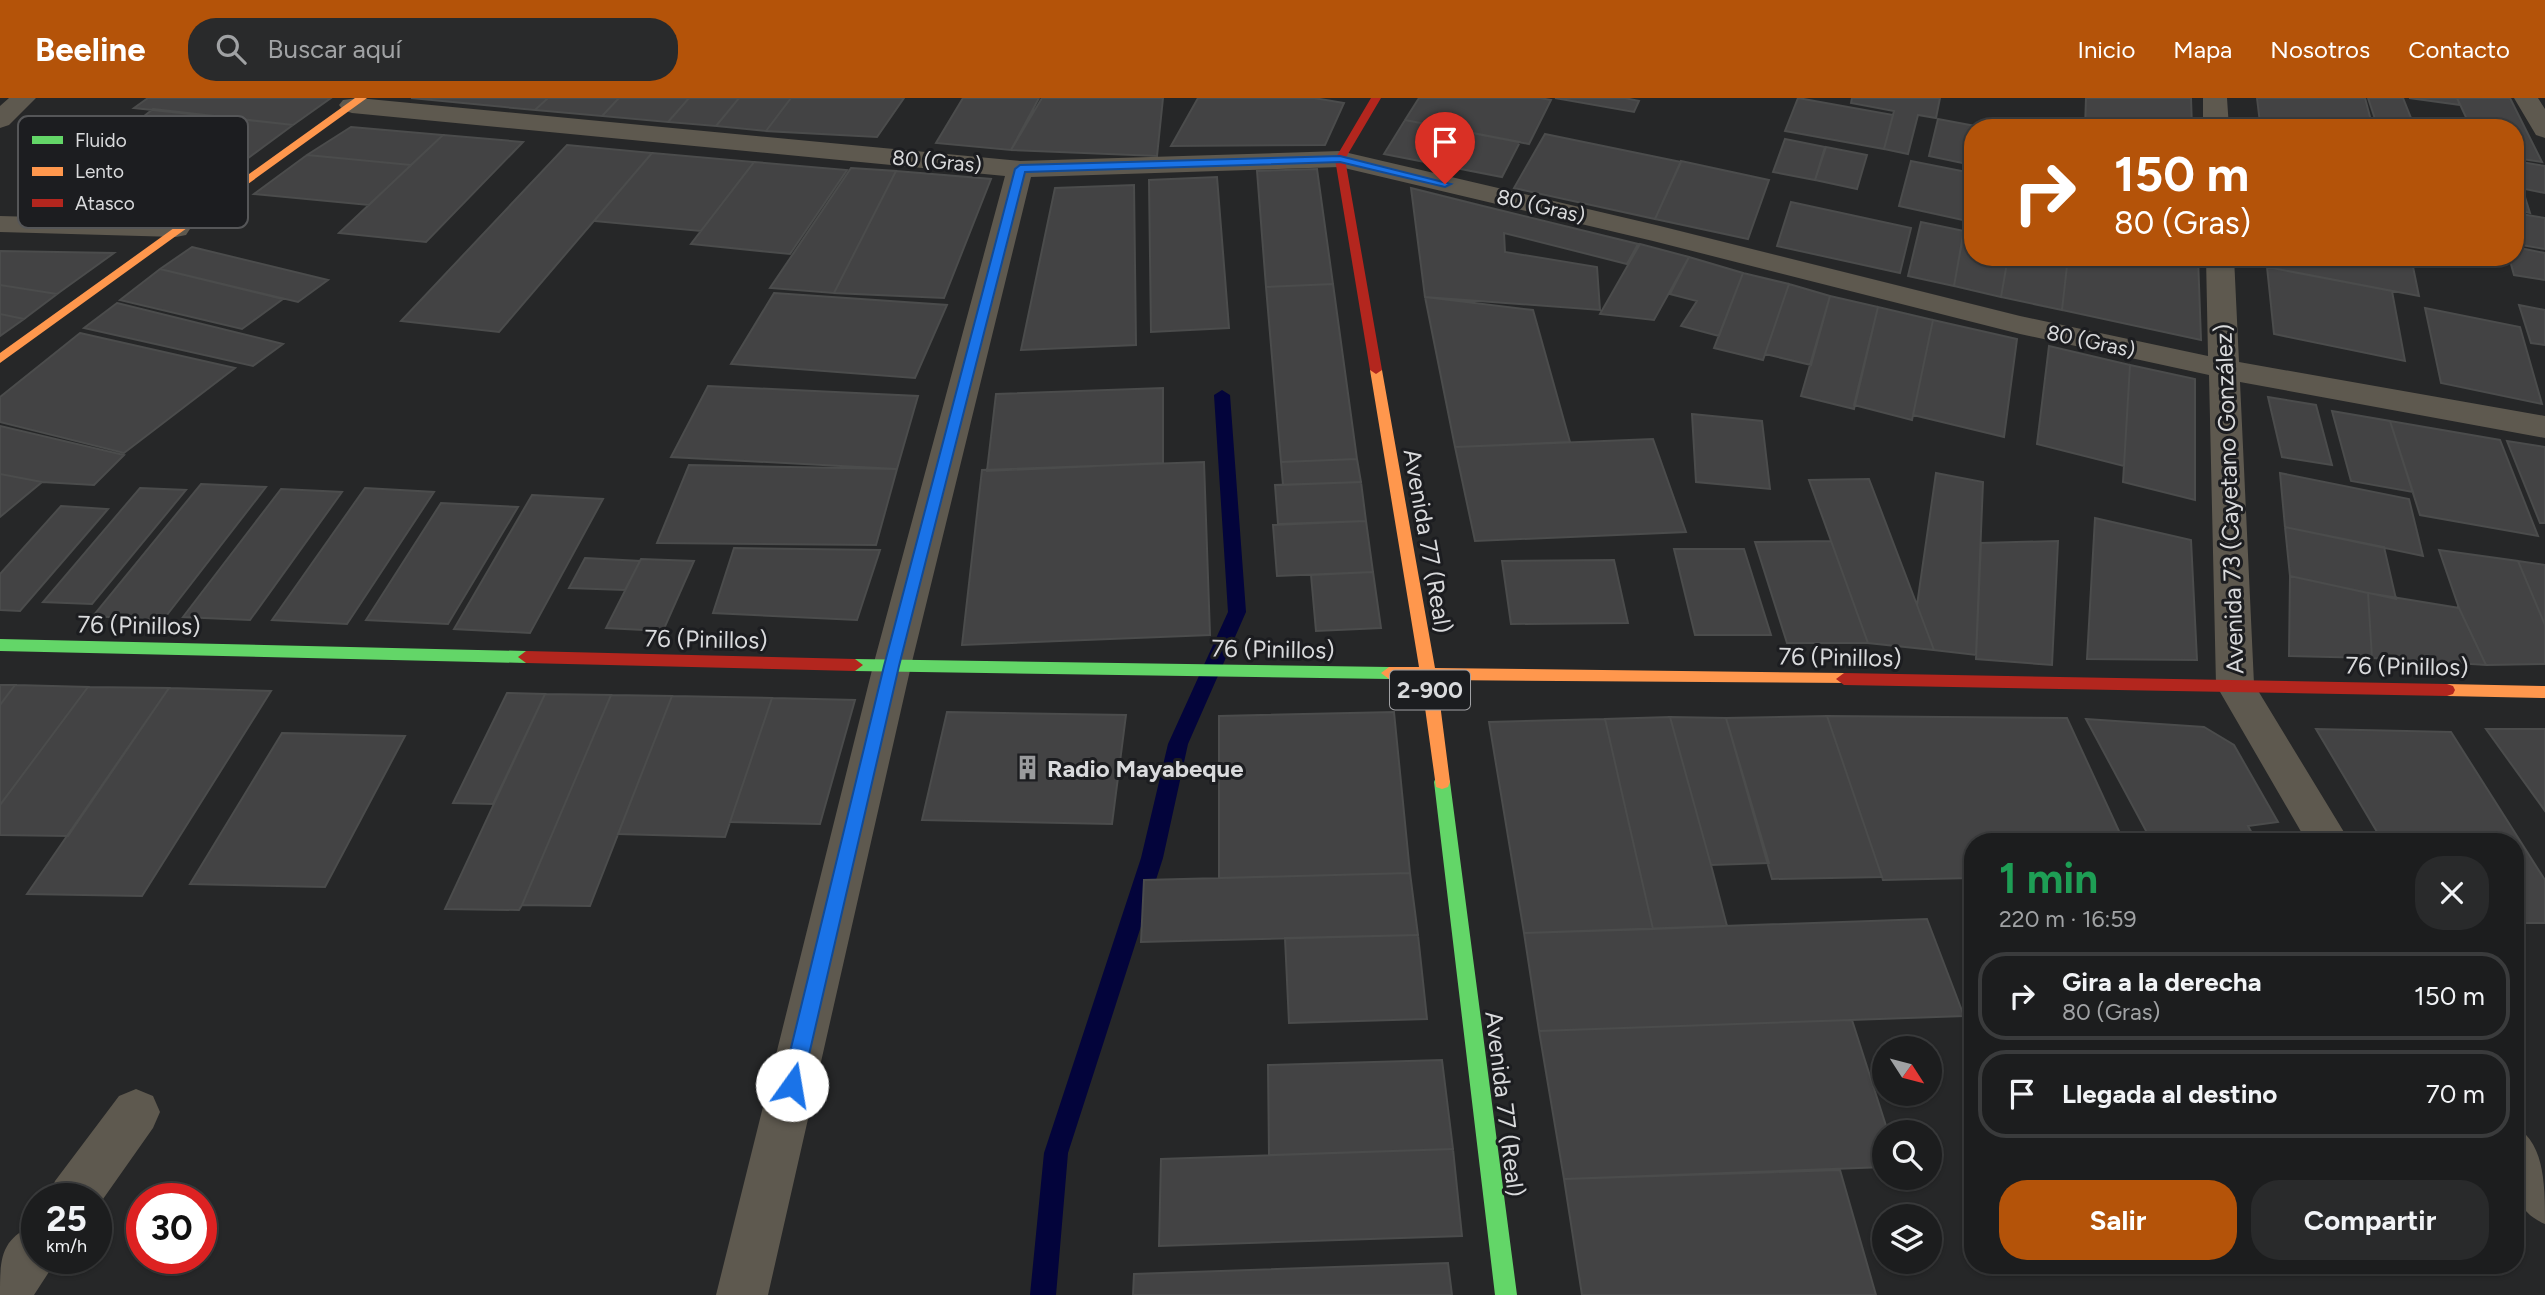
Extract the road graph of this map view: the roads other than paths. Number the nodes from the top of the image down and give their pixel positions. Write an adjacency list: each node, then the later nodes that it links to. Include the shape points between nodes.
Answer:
1 (24, 98): 7 (street)
2 (1376, 98): 9 (street)
3 (2215, 98): 6 (street)
4 (2526, 98): 8 (street)
5 (357, 102): 10 (street, 80 (Gras)); 11 (street)
6 (2216, 119)
7 (0, 120)
8 (2545, 130)
9 (1340, 159): 10 (street, 80 (Gras)); 18 (street, 80 (Gras), via 2020,325); 22 (street, Avenida 77 (Real) / 2-900)
10 (1020, 169): 21 (street)
11 (248, 178)
12 (0, 224): 13 (street)
13 (18, 225)
14 (141, 228): 15 (street)
15 (176, 229): 17 (street)
16 (2220, 266): 18 (street, Avenida 73 (Cayetano González))
17 (0, 359)
18 (2224, 369): 19 (street, 80 (Gras)); 23 (street, Avenida 73 (Cayetano González))
19 (2545, 426)
20 (0, 645): 21 (street, 76 (Pinillos))
21 (892, 666): 22 (street, 76 (Pinillos)); 32 (street)
22 (1428, 674): 23 (street, 76 (Pinillos)); 33 (street, Avenida 77 (Real) / 2-900)
23 (2235, 685): 24 (street, 76 (Pinillos)); 25 (street, Avenida 73 (Cayetano González))
24 (2545, 692)
25 (2324, 833)
26 (136, 1112): 28 (street)
27 (2524, 1165): 29 (street)
28 (85, 1183)
29 (2545, 1199)
30 (21, 1269): 31 (street)
31 (2, 1295)
32 (742, 1295)
33 (1506, 1295)

